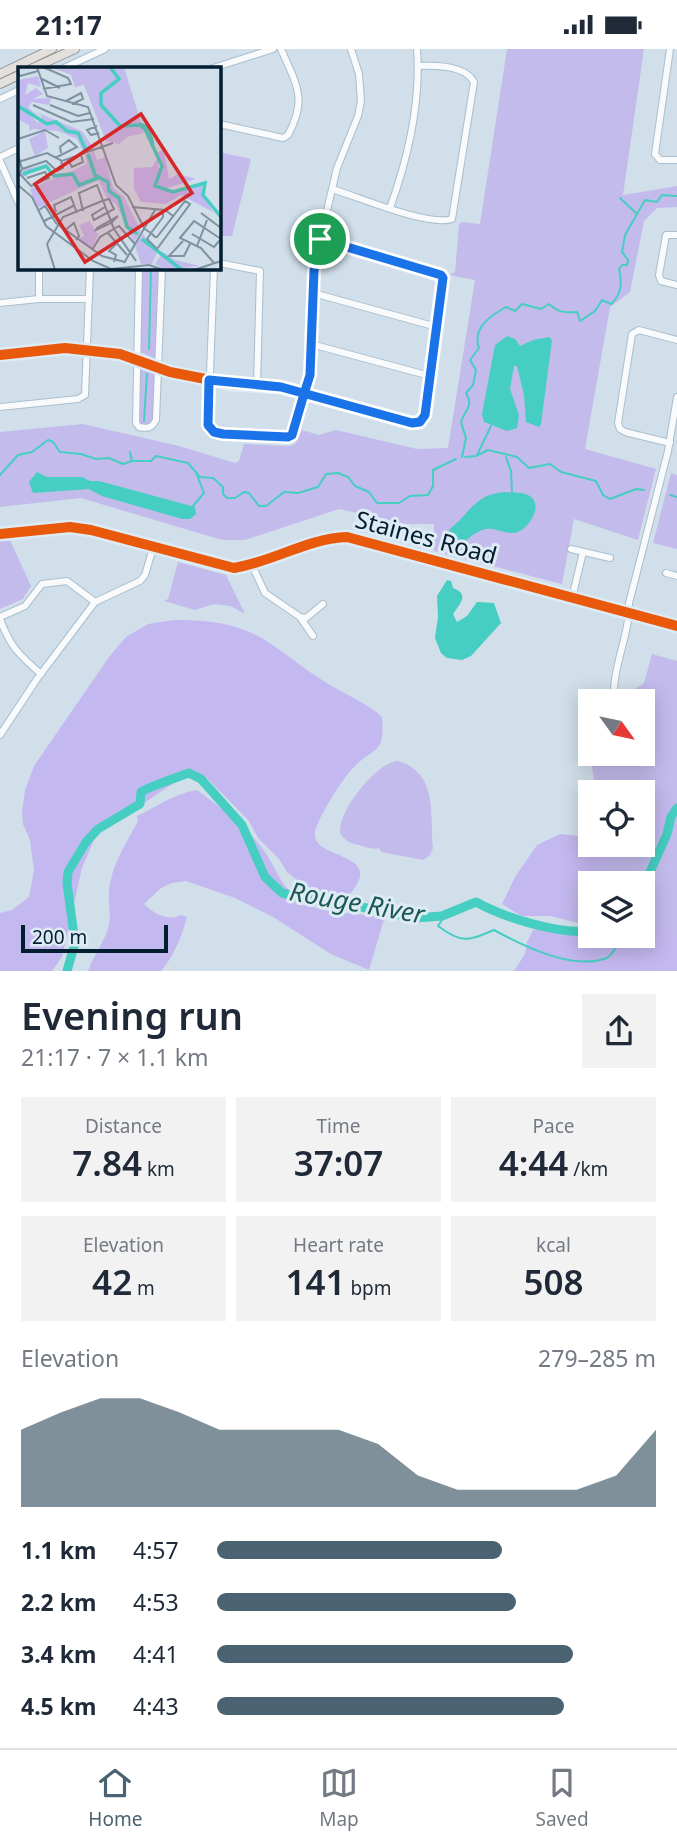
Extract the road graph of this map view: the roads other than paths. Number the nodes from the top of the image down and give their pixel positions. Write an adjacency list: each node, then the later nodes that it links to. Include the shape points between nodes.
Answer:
1 (52, 49): 13 (main road)
2 (75, 49): 10 (main road)
3 (105, 49): 11 (street)
4 (273, 49): 12 (street)
5 (281, 49): 18 (street, via 299,94 299,111 288,135 283,138)
6 (351, 49): 22 (street, via 361,101)
7 (417, 49): 9 (street)
8 (670, 49): 21 (street, via 655,154 660,160)
9 (418, 66): 24 (street, via 414,119); 24 (street, via 466,72 474,82 452,219 443,222)
10 (35, 67)
11 (67, 67)
12 (216, 67)
13 (0, 74)
14 (18, 75): 15 (main road)
15 (0, 84)
16 (18, 90): 17 (street)
17 (0, 99)
18 (220, 124)
19 (18, 149): 20 (street)
20 (0, 159): 23 (street)
21 (677, 160)
22 (332, 190): 24 (street); 26 (street)
23 (18, 202)
24 (390, 208)
25 (677, 235): 33 (street, via 666,235 659,273 661,281)
26 (320, 239): 34 (street); 38 (street, via 441,275 444,283)
27 (220, 263): 47 (street, via 260,271)
28 (39, 269): 35 (street)
29 (90, 269): 36 (street)
30 (139, 269): 43 (street)
31 (162, 269): 44 (street)
32 (214, 269): 46 (street)
33 (677, 285)
34 (313, 293): 38 (street); 40 (street)
35 (39, 299): 36 (street); 37 (street)
36 (89, 299): 41 (street)
37 (0, 303)
38 (437, 327): 45 (street)
39 (677, 340): 51 (street, via 639,330 632,334 618,423 625,432)
40 (311, 344): 45 (street); 48 (street)
41 (88, 349): 42 (street); 43 (street); 50 (street, via 85,395)
42 (0, 355)
43 (136, 360): 44 (street); 44 (street, via 135,423 139,427 148,429 156,420)
44 (158, 367): 46 (street)
45 (430, 376): 48 (street, via 420,422)
46 (209, 380): 47 (street); 48 (street, via 208,425 223,434 288,437)
47 (257, 385): 48 (street)
48 (304, 394)
49 (677, 397): 51 (street)
50 (0, 407)
51 (670, 443): 63 (street)
52 (0, 534): 53 (street, Staines Road, via 70,527)
53 (152, 548): 57 (street, Staines Road, via 234,568); 61 (street, via 140,580)
54 (571, 549): 55 (street)
55 (583, 552): 56 (street); 60 (street)
56 (610, 558)
57 (252, 565): 60 (street, Staines Road, via 333,537 347,537); 64 (street, via 265,593)
58 (667, 573): 59 (street)
59 (677, 576)
60 (572, 598): 63 (street, Staines Road)
61 (95, 602): 65 (street, via 73,583 43,584 25,606); 68 (street)
62 (323, 604): 64 (street, via 306,618)
63 (629, 613): 66 (street, Staines Road); 69 (street)
64 (300, 617): 67 (street)
65 (0, 618): 68 (street, via 15,651)
66 (677, 626)
67 (313, 636)
68 (41, 674): 71 (street)
69 (614, 689)
70 (1, 718): 71 (street)
71 (8, 723): 72 (street)
72 (0, 735)

